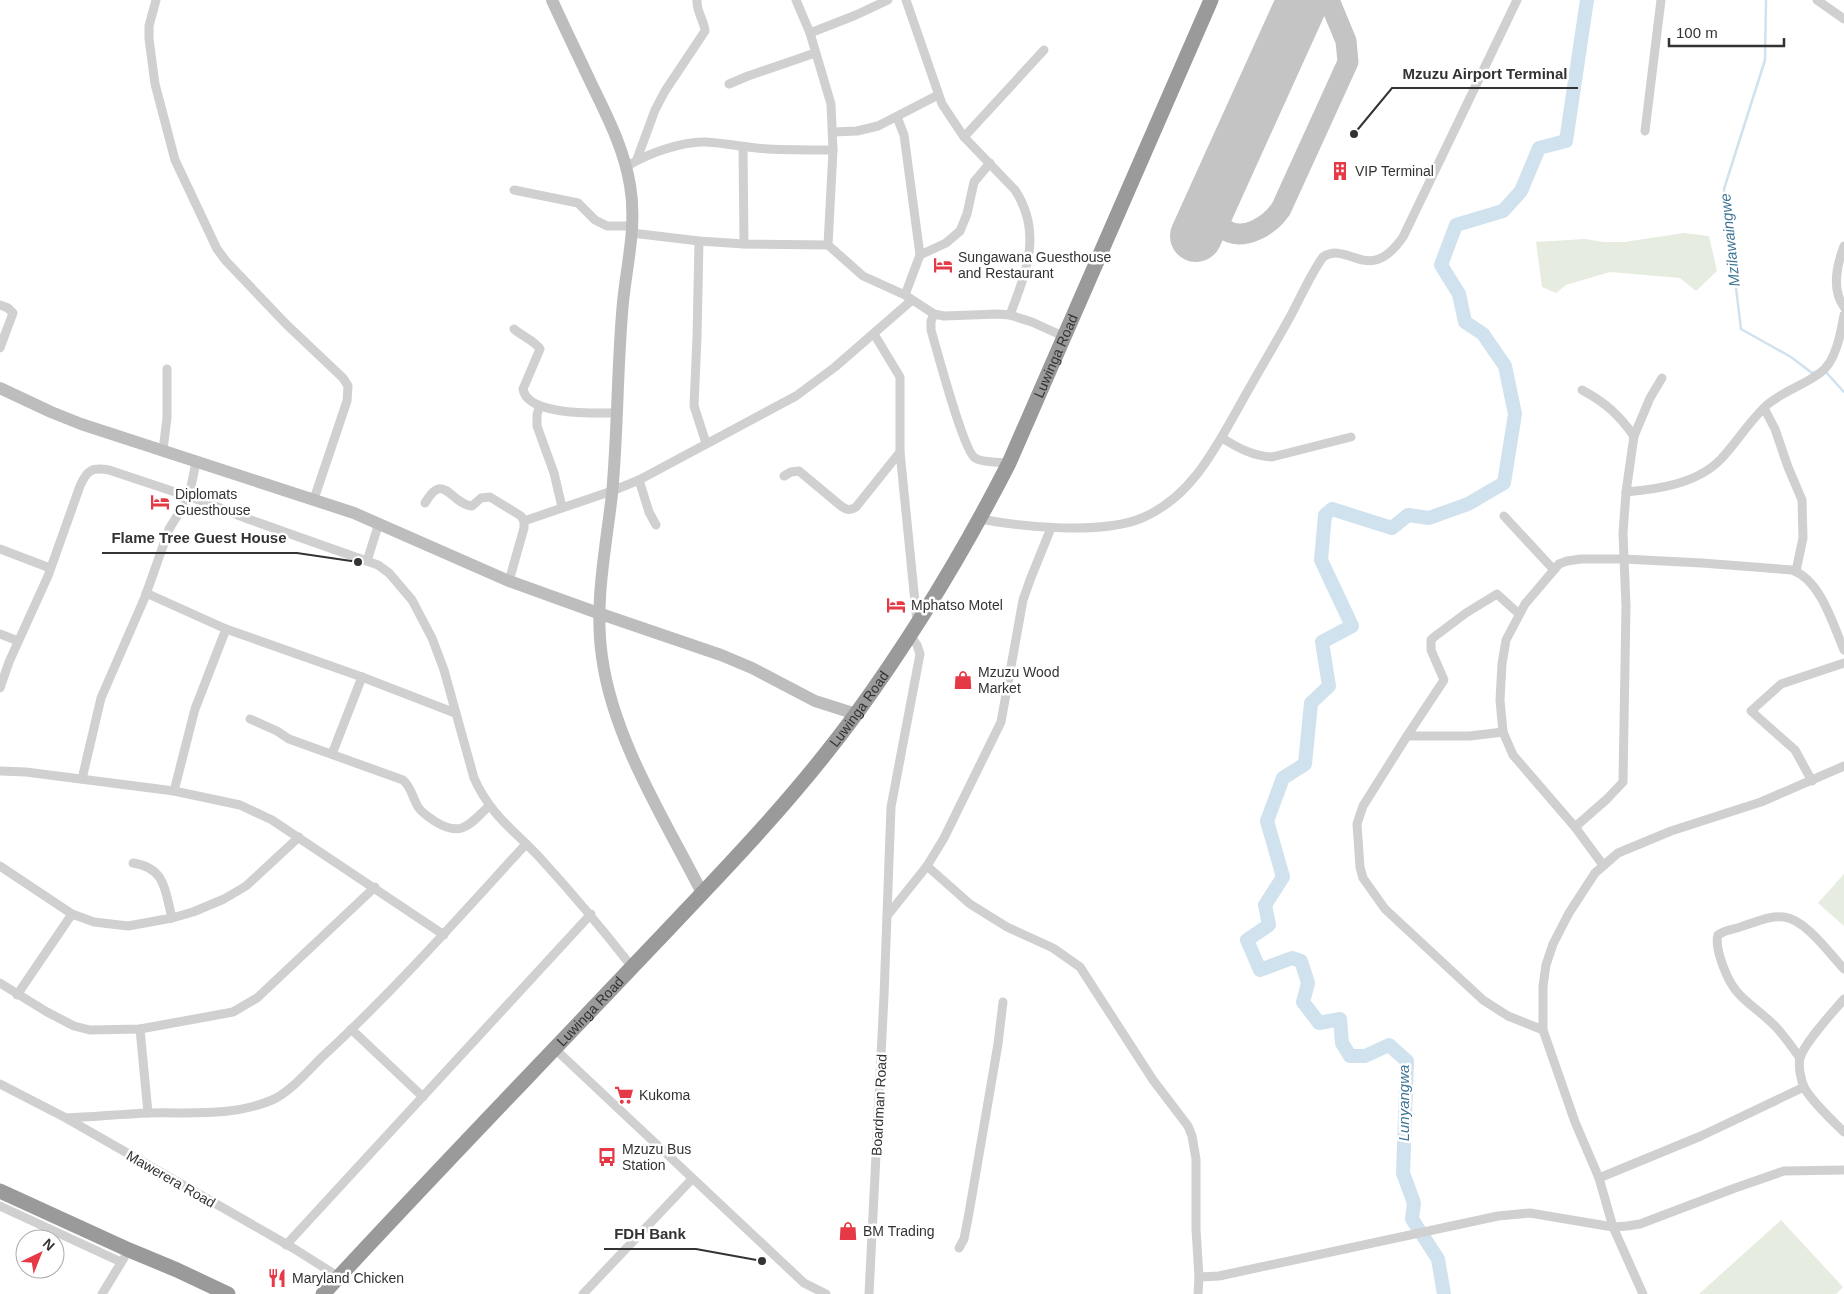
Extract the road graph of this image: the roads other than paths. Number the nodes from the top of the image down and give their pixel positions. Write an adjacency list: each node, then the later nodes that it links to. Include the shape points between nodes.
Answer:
1 (156, 0): 63 (street, via 149,26 155,84 175,160 217,249 286,324 340,374 348,386 347,401)
2 (552, 0): 25 (street, via 617,138)
3 (696, 0): 23 (street, via 705,31 665,91)
4 (796, 0): 12 (street)
5 (888, 0): 12 (street)
6 (906, 0): 16 (street)
7 (1211, 0): 41 (highway, Luwinga Road)
8 (1517, 0): 52 (street, via 1403,237 1385,257 1377,260 1333,254 1323,257)
9 (1661, 0): 18 (street)
10 (1817, 0): 11 (street)
11 (1844, 19)
12 (810, 33): 14 (street)
13 (1044, 50): 20 (street)
14 (815, 53): 15 (street); 19 (street, via 831,104)
15 (729, 84)
16 (938, 95): 17 (street); 20 (street)
17 (897, 117): 19 (street, via 857,131); 32 (street, via 904,135)
18 (1645, 131)
19 (833, 132): 22 (street)
20 (964, 137): 24 (street)
21 (743, 147): 22 (street); 23 (street, via 690,143); 29 (street)
22 (833, 150): 30 (street)
23 (637, 159): 25 (street)
24 (990, 163): 32 (street, via 974,182 960,231); 38 (street, via 1021,200 1029,228 1031,245 1026,269)
25 (626, 167): 27 (street)
26 (514, 190): 27 (street, via 578,203 595,220 607,226)
27 (633, 229): 28 (street); 49 (street, via 622,305)
28 (699, 241): 29 (street); 53 (street, via 694,406)
29 (744, 244): 30 (street)
30 (828, 245): 33 (street, via 863,276)
31 (1844, 246): 35 (street, via 1837,290)
32 (920, 256): 33 (street)
33 (909, 298): 36 (street); 40 (street)
34 (0, 305): 42 (street, via 13,314)
35 (1844, 307)
36 (934, 314): 38 (street); 57 (street, via 931,330 970,452 981,460)
37 (1844, 314): 48 (street, via 1840,338 1824,370)
38 (1010, 315): 41 (street)
39 (514, 329): 47 (street, via 540,349 523,389 527,397)
40 (874, 334): 53 (street, via 796,396); 55 (street, Boardman Road, via 900,376)
41 (1065, 337): 57 (highway, Luwinga Road)
42 (0, 348)
43 (166, 369): 54 (street, via 167,418)
44 (1662, 378): 50 (street)
45 (0, 388): 54 (street, via 66,418)
46 (1582, 390): 50 (street, via 1611,408)
47 (540, 407): 49 (street); 65 (street, via 537,426)
48 (1764, 408): 61 (street, via 1714,465 1674,484); 77 (street, via 1802,500 1803,538)
49 (616, 413): 60 (street)
50 (1634, 436): 61 (street)
51 (1351, 437): 52 (street, via 1272,456 1259,456)
52 (1222, 438): 71 (street, via 1184,490 1161,508 1114,526)
53 (706, 443): 59 (street)
54 (163, 450): 56 (street)
55 (900, 452): 58 (street, via 852,510 842,506 799,471); 83 (street, Boardman Road)
56 (196, 462): 62 (street); 63 (street)
57 (1009, 463): 67 (highway, Luwinga Road)
58 (784, 476)
59 (639, 480): 60 (street); 70 (street)
60 (612, 491): 65 (street); 80 (street)
61 (1626, 492): 73 (street)
62 (188, 497): 74 (street); 75 (street, via 109,470 91,470 80,486); 79 (street, via 169,529)
63 (314, 499): 69 (street)
64 (424, 503): 68 (street, via 438,488 472,506 481,498 490,497)
65 (562, 507): 68 (street)
66 (1504, 516): 76 (street)
67 (980, 519): 71 (street); 83 (highway, Luwinga Road)
68 (524, 521): 78 (street)
69 (380, 523): 74 (street); 78 (street)
70 (656, 525)
71 (1051, 528): 108 (street, via 1023,600 1001,722)
72 (0, 549): 75 (street)
73 (1624, 559): 76 (street, via 1567,561); 77 (street); 102 (street, via 1623,782)
74 (367, 561): 90 (street, via 389,573 412,600 432,638)
75 (50, 568): 85 (street)
76 (1554, 570): 81 (street)
77 (1796, 571): 86 (street, via 1820,594)
78 (509, 581): 80 (street)
79 (146, 593): 82 (street); 98 (street, via 101,698)
80 (598, 613): 91 (street, via 721,655 815,701); 110 (street, via 602,659 614,712 647,786)
81 (1519, 614): 93 (street, via 1506,640 1502,664 1500,700); 94 (street, via 1497,594 1431,640 1431,650 1444,680)
82 (226, 629): 88 (street); 100 (street, via 195,709)
83 (914, 630): 91 (highway, Luwinga Road); 113 (street, Boardman Road, via 920,654 890,807)
84 (0, 634): 85 (street)
85 (18, 641): 89 (street)
86 (1844, 650)
87 (1844, 663): 99 (street, via 1781,684 1751,711 1795,750)
88 (362, 677): 90 (street); 95 (street)
89 (0, 688)
90 (455, 713): 101 (street, via 474,778)
91 (856, 714): 110 (highway, Luwinga Road, via 787,801)
92 (250, 719): 95 (street, via 289,739)
93 (1503, 732): 94 (street, via 1470,736); 102 (street, via 1513,755)
94 (1407, 736): 124 (street, via 1363,806 1357,824 1363,878 1385,909 1483,1000 1508,1016)
95 (332, 754): 101 (street, via 403,780 412,790 420,810 443,826 456,830 464,828)
96 (1844, 766): 99 (street)
97 (0, 772): 98 (street)
98 (82, 779): 100 (street)
99 (1812, 781): 106 (street, via 1761,802 1640,842)
100 (174, 791): 103 (street, via 240,805)
101 (489, 806): 104 (street)
102 (1575, 827): 106 (street)
103 (299, 837): 109 (street); 114 (street, via 246,886 194,912)
104 (526, 844): 112 (street); 115 (street)
105 (133, 863): 114 (street, via 151,867 162,880)
106 (1603, 865): 124 (street, via 1569,913 1553,944 1543,986)
107 (0, 866): 111 (street)
108 (927, 866): 113 (street); 143 (street, via 970,904 1007,927 1054,948 1080,968 1153,1080 1188,1126 1196,1158)
109 (375, 887): 115 (street); 122 (street, via 246,1006 233,1012)
110 (702, 893): 116 (highway, Luwinga Road)
111 (72, 914): 114 (street, via 94,922 128,926); 119 (street)
112 (591, 914): 116 (street); 129 (street)
113 (887, 916): 149 (street, Boardman Road)
114 (172, 918)
115 (444, 935): 123 (street)
116 (632, 967): 125 (highway, Luwinga Road)
117 (1844, 969): 126 (street, via 1808,930 1786,917 1760,920 1718,934 1719,952 1731,986 1777,1028)
118 (0, 983): 119 (street)
119 (17, 995): 122 (street, via 84,1030)
120 (1844, 999): 126 (street)
121 (1003, 1002): 140 (street, via 969,1213)
122 (140, 1029): 130 (street)
123 (352, 1029): 129 (street); 130 (street, via 274,1099 242,1110 220,1113)
124 (1543, 1030): 134 (street)
125 (555, 1049): 135 (street); 142 (highway, Luwinga Road)
126 (1800, 1058): 128 (street)
127 (0, 1084): 131 (street, Mawerera Road)
128 (1804, 1087): 132 (street); 134 (street, via 1701,1136)
129 (423, 1097): 139 (street)
130 (148, 1113): 131 (street)
131 (66, 1118): 139 (street, Mawerera Road)
132 (1844, 1132)
133 (1844, 1170): 138 (street, via 1784,1171 1640,1224)
134 (1599, 1178): 138 (street)
135 (692, 1179): 147 (street); 148 (street, via 804,1283)
136 (0, 1191): 141 (highway)
137 (0, 1206): 141 (street)
138 (1613, 1227): 143 (street, via 1548,1215 1514,1214 1219,1276); 151 (street)
139 (286, 1245): 142 (street, Mawerera Road)
140 (959, 1248)
141 (125, 1256): 144 (street); 145 (highway, via 177,1270)
142 (339, 1277): 146 (highway, Luwinga Road)
143 (1199, 1277): 150 (street)
144 (102, 1294)
145 (228, 1294)
146 (323, 1294)
147 (583, 1294)
148 (826, 1294)
149 (869, 1294)
150 (1198, 1294)
151 (1643, 1294)

